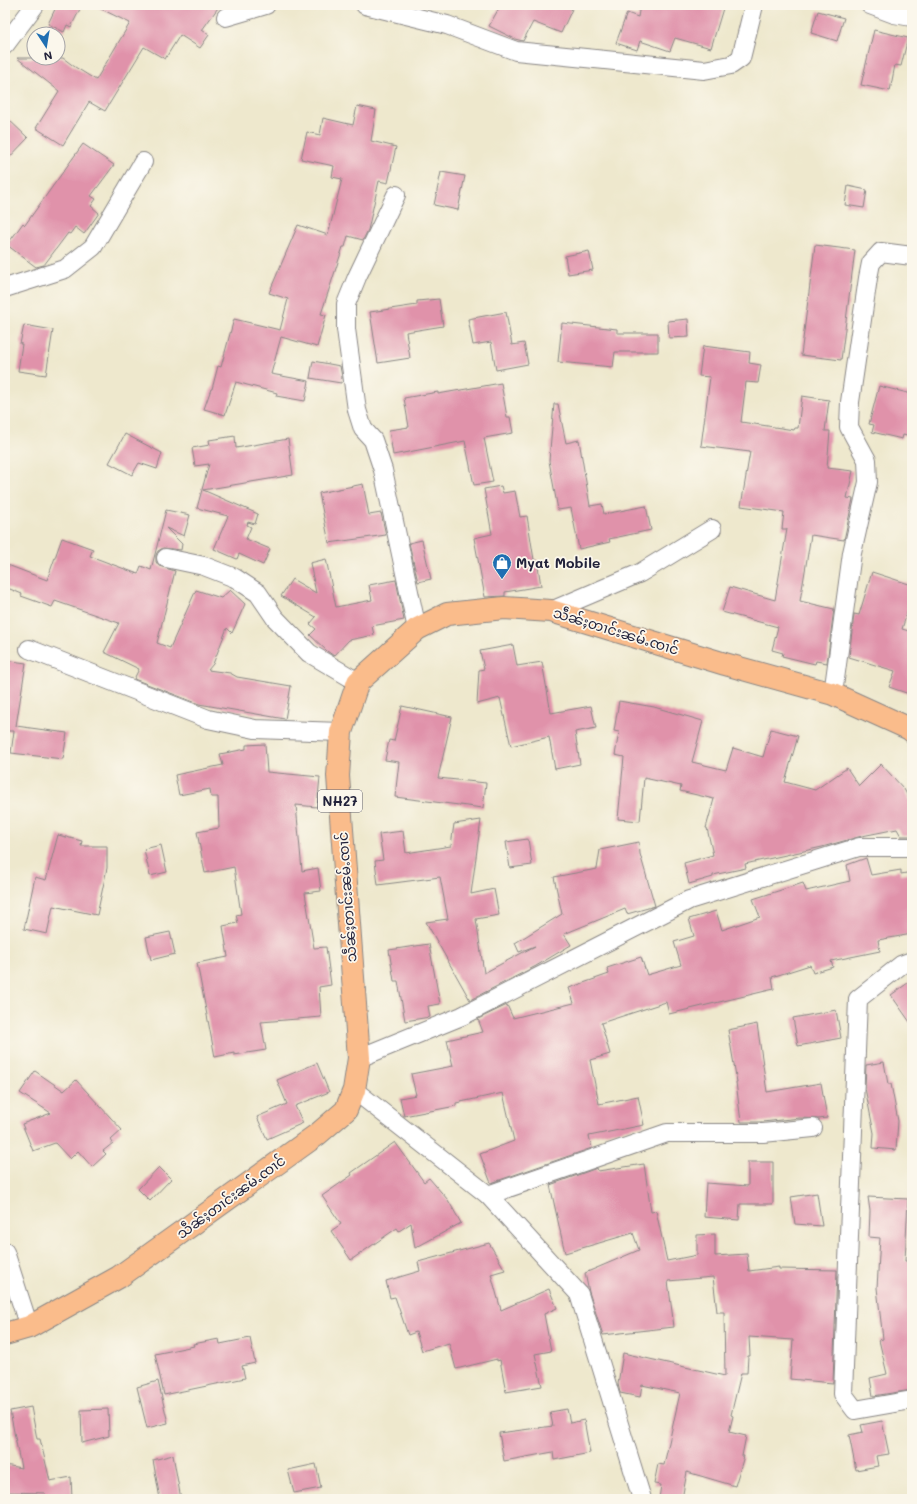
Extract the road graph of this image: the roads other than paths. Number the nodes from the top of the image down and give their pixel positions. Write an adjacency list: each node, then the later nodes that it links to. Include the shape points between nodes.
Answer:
1 (35, 5): 8 (street)
2 (266, 5): 6 (street)
3 (365, 5): 4 (street, via 446,25 516,52 704,70 731,65 741,58)
4 (754, 5)
5 (870, 5): 7 (street, via 894,14)
6 (226, 17)
7 (912, 17)
8 (5, 45)
9 (143, 162): 12 (street, via 93,247 65,269)
10 (396, 195): 16 (street, via 346,304 346,329 357,410 363,429 372,440 383,470)
11 (912, 256): 19 (street, via 881,252 871,263 868,278 850,402 849,427 867,460 868,482 852,552)
12 (5, 288)
13 (712, 529): 15 (street, via 640,573)
14 (166, 558): 18 (street, via 204,566 235,578 258,593 275,618 310,653)
15 (551, 611): 16 (highway, သဵၼ်ႈတၢင်းၼမ်ႉၸၢင် / NH27, via 504,608 447,614); 19 (highway, သဵၼ်ႈတၢင်းၼမ်ႉၸၢင် / NH27)
16 (417, 629): 18 (highway, သဵၼ်ႈတၢင်းၼမ်ႉၸၢင် / NH27)
17 (29, 649): 21 (street, via 208,719 255,728)
18 (358, 682): 21 (highway, သဵၼ်ႈတၢင်းၼမ်ႉၸၢင် / NH27)
19 (833, 694): 20 (highway, သဵၼ်ႈတၢင်းၼမ်ႉၸၢင် / NH27)
20 (911, 729)
21 (341, 732): 24 (highway, သဵၼ်ႈတၢင်းၼမ်ႉၸၢင် / NH27, via 338,776)
22 (912, 847): 24 (street, via 859,847 689,900 462,1016)
23 (912, 961): 31 (street, via 901,965 858,999 843,1394 855,1410)
24 (359, 1058): 25 (highway, သဵၼ်ႈတၢင်းၼမ်ႉၸၢင် / NH27)
25 (354, 1090): 27 (street); 29 (highway, သဵၼ်ႈတၢင်းၼမ်ႉၸၢင် / NH27, via 346,1110 318,1134 119,1277)
26 (813, 1128): 27 (street, via 763,1133 667,1133)
27 (488, 1195): 32 (street, via 579,1294)
28 (5, 1252): 29 (street)
29 (29, 1327): 30 (highway, သဵၼ်ႈတၢင်းၼမ်ႉၸၢင် / NH27)
30 (5, 1334)
31 (912, 1400)
32 (642, 1499)

